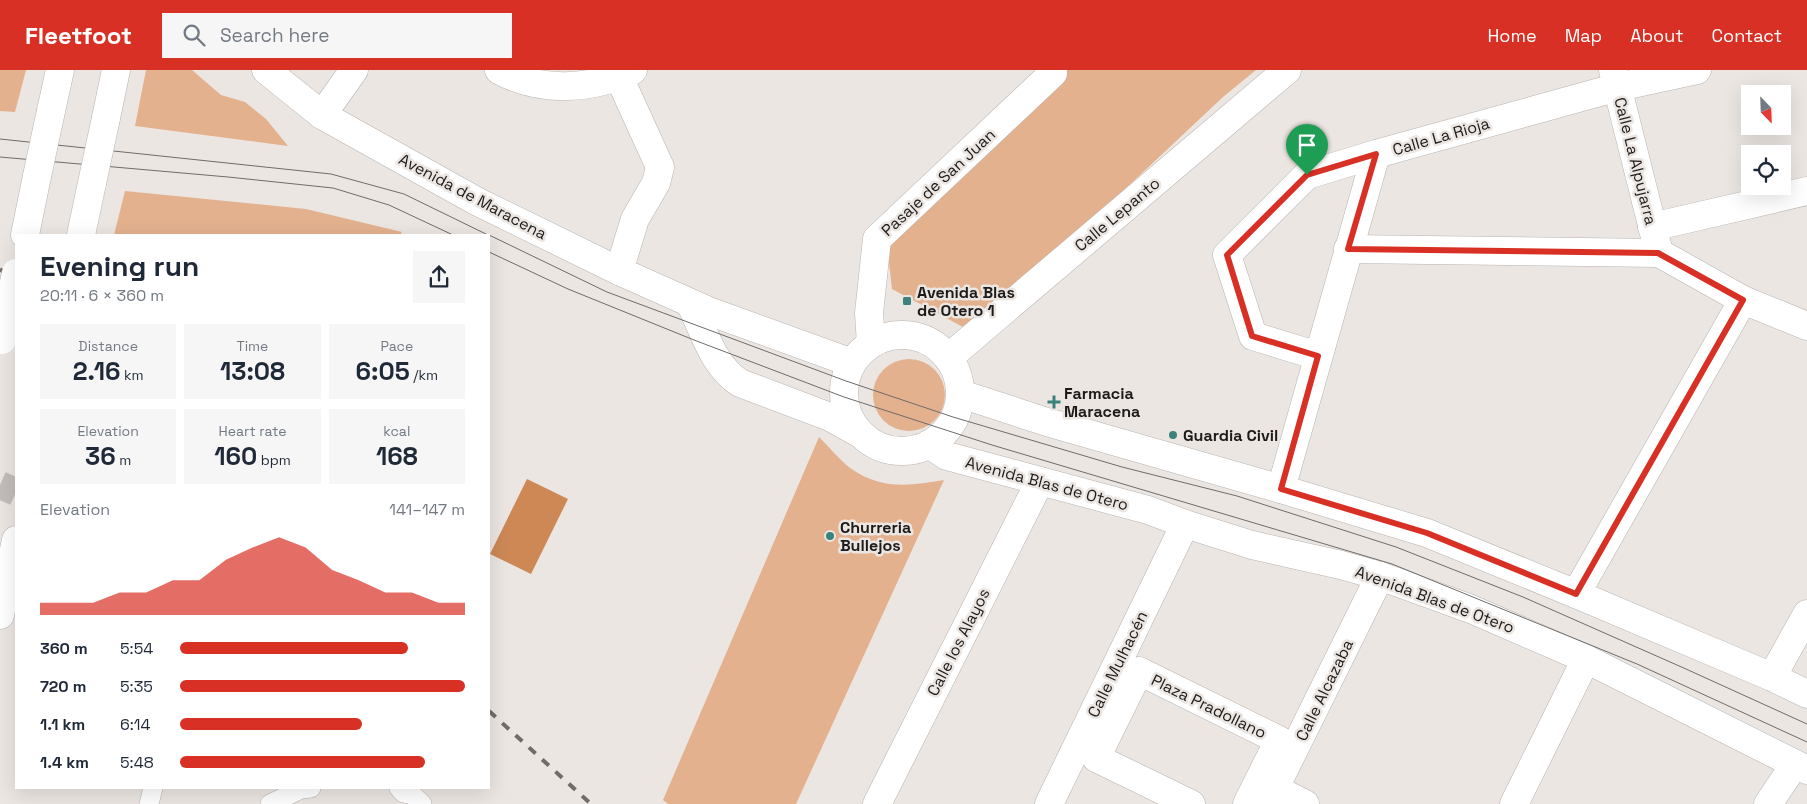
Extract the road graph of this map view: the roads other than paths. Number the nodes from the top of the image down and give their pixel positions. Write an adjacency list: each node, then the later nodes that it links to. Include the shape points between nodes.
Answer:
1 (60, 70): 14 (main road, bridge)
2 (116, 70): 15 (main road, bridge)
3 (266, 70): 11 (main road, Avenida de Maracena)
4 (354, 70): 11 (main road)
5 (1287, 70): 26 (main road, Calle Lepanto)
6 (1697, 70): 10 (main road, Calle La Rioja)
7 (500, 71): 8 (main road, via 525,82 554,87 586,84)
8 (626, 73): 18 (main road, via 660,167 656,183 635,219)
9 (1053, 73): 24 (main road, Pasaje de San Juan, via 877,239)
10 (1615, 79): 12 (main road, Calle La Rioja); 16 (main road, Calle La Alpujarra)
11 (322, 115): 18 (main road, Avenida de Maracena, via 478,202)
12 (1376, 154): 17 (main road, Calle La Rioja); 25 (main road, via 1307,175 1227,255 1252,336)
13 (1807, 191): 16 (main road)
14 (24, 234)
15 (81, 234)
16 (1655, 240): 17 (main road); 20 (main road)
17 (1348, 249): 25 (main road, Calle La Rioja)
18 (619, 271): 21 (main road, Avenida de Maracena)
19 (15, 278): 23 (main road, bridge)
20 (1743, 300): 22 (main road); 35 (main road)
21 (690, 303): 24 (main road, Avenida de Maracena, via 710,312); 28 (main road, via 728,376 830,417)
22 (1807, 326)
23 (1, 345)
24 (862, 353): 26 (main road, via 895,336 920,338); 28 (main road, via 847,374 844,397 848,414)
25 (1318, 356): 31 (main road, Calle La Rioja)
26 (948, 358): 27 (main road, via 956,372)
27 (961, 394): 29 (main road, via 956,412 945,431); 31 (main road)
28 (859, 433): 29 (main road, via 889,450 911,450)
29 (929, 444): 30 (main road, Avenida Blas de Otero, via 947,456)
30 (1040, 481): 32 (main road, Avenida Blas de Otero, via 1148,510); 48 (main road, Calle los Alayos)
31 (1281, 489): 35 (main road, via 1427,533)
32 (1185, 524): 34 (main road, Avenida Blas de Otero, via 1252,545); 49 (main road, Calle Mulhacén)
33 (15, 545): 37 (main road)
34 (1380, 576): 38 (main road, Avenida Blas de Otero, via 1471,609); 45 (main road, Calle Alcazaba)
35 (1576, 594): 39 (main road)
36 (1807, 614): 39 (main road)
37 (0, 615)
38 (1586, 659): 42 (main road, Avenida Blas de Otero); 54 (main road)
39 (1772, 678): 40 (main road)
40 (1807, 694)
41 (1098, 749): 50 (main road, via 1096,758); 51 (main road); 52 (main road, Plaza Pradollano, via 1139,671 1279,740)
42 (1801, 767): 55 (main road)
43 (153, 789): 46 (lane)
44 (301, 789): 47 (lane)
45 (1271, 797): 53 (main road)
46 (149, 804)
47 (270, 804)
48 (877, 804)
49 (1049, 804)
50 (1191, 804)
51 (1214, 804)
52 (1247, 804)
53 (1306, 804)
54 (1514, 804)
55 (1768, 804)

